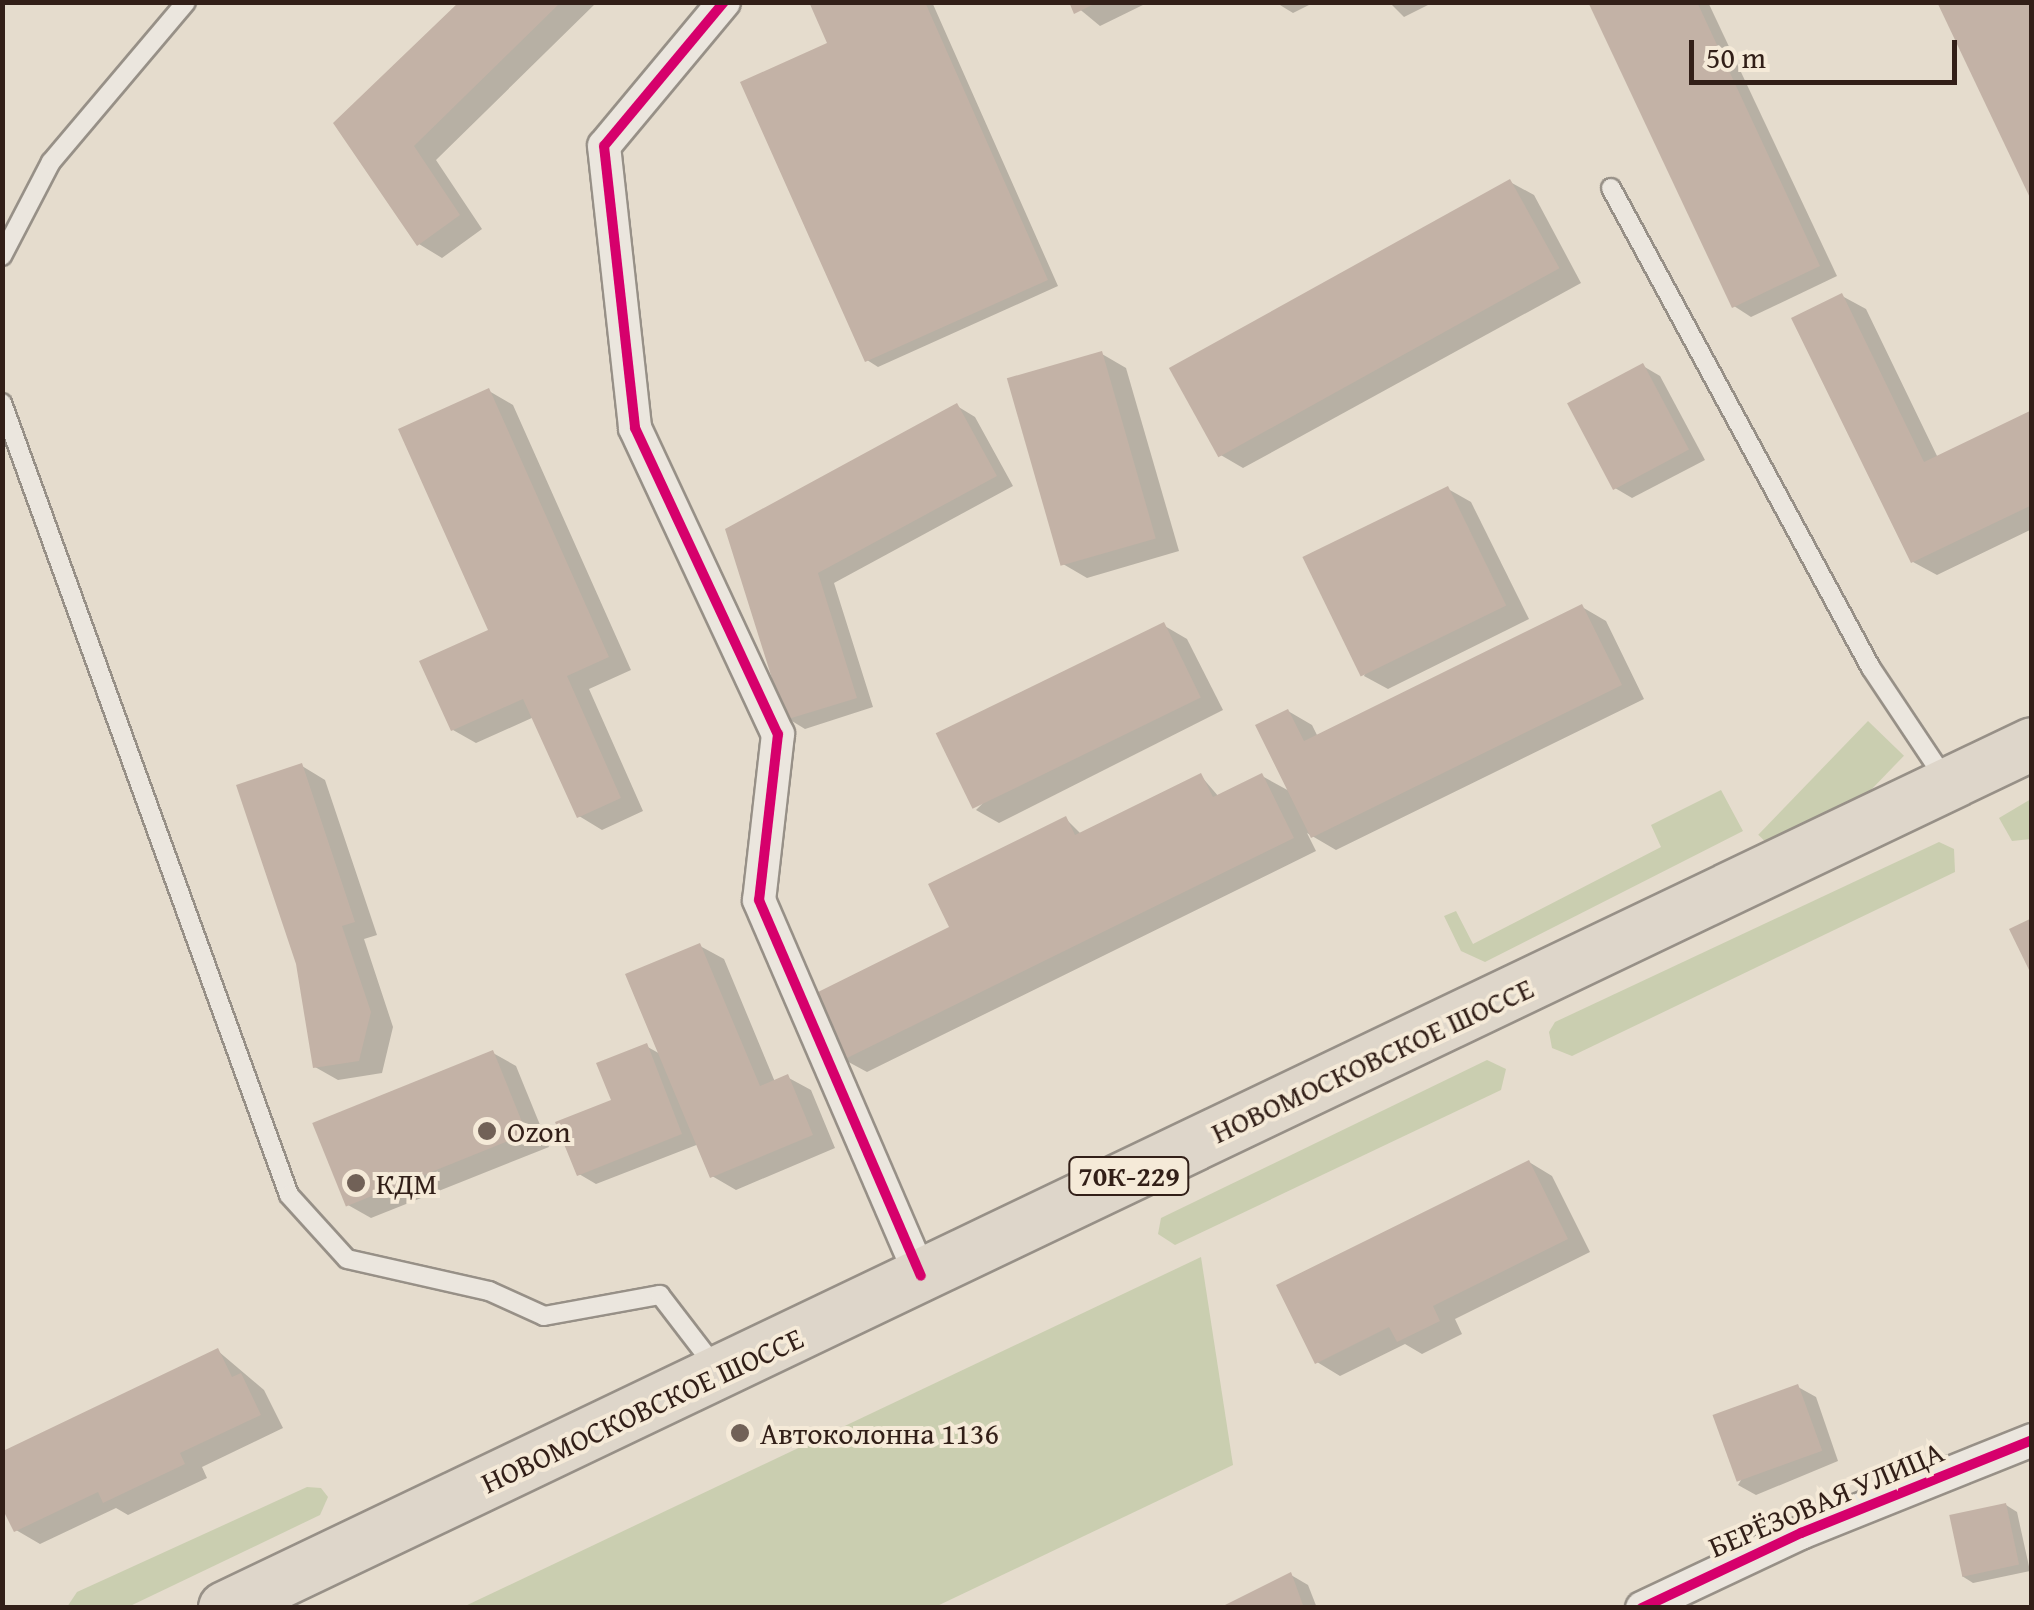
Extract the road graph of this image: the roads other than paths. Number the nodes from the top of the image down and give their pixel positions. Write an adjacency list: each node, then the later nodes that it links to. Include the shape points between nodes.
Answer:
1 (186, 2): 4 (lane, via 51,162)
2 (724, 2): 8 (street, via 604,146 635,428 778,734 759,900)
3 (1611, 188): 7 (lane, via 1871,668)
4 (2, 256)
5 (2, 403): 9 (lane, via 289,1195 347,1259 489,1291 544,1316 660,1295)
6 (2032, 744): 7 (main road, НОВОМОСКОВСКОЕ ШОССЕ / 70К-229)
7 (1948, 784): 8 (main road, НОВОМОСКОВСКОЕ ШОССЕ / 70К-229)
8 (921, 1276): 9 (main road, НОВОМОСКОВСКОЕ ШОССЕ / 70К-229)
9 (720, 1373): 11 (main road, НОВОМОСКОВСКОЕ ШОССЕ / 70К-229)
10 (2032, 1440): 12 (street, БЕРЁЗОВАЯ УЛИЦА, via 1801,1533)
11 (225, 1608)
12 (1642, 1608)

